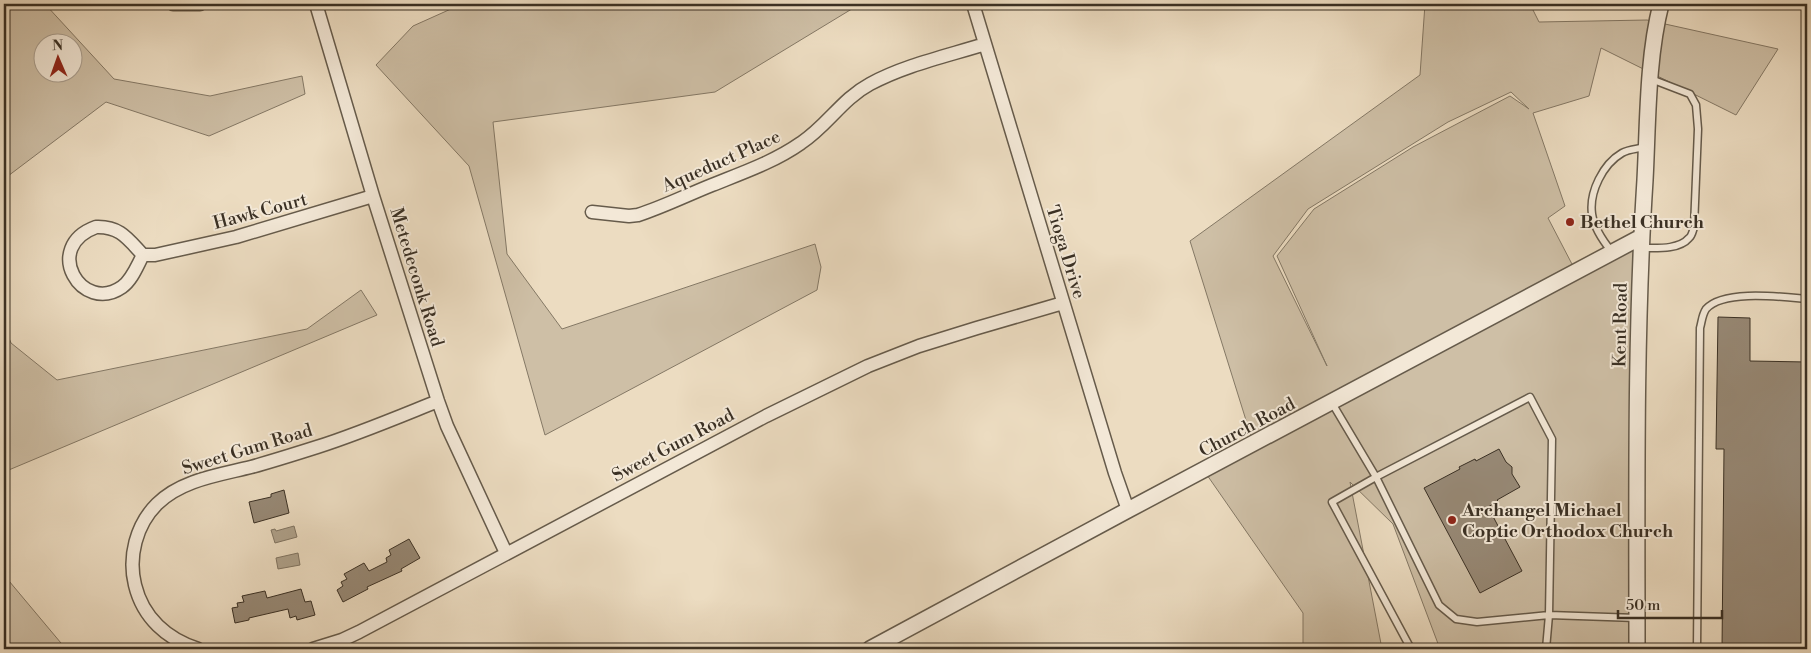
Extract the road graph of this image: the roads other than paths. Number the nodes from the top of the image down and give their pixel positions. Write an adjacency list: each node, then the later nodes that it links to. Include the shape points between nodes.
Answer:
1 (173, 4): 2 (street)
2 (200, 4)
3 (316, 4): 9 (street, Metedeconk Road)
4 (973, 4): 6 (street, Tioga Drive)
5 (1661, 4): 7 (street, Kent Road)
6 (985, 44): 10 (street, Aqueduct Place, via 897,71 871,83 846,101 802,142 760,165 643,213 629,216); 15 (street, Tioga Drive)
7 (1651, 79): 8 (street, Kent Road); 11 (lane, via 1690,94 1696,105 1694,227 1690,238 1679,245 1664,248)
8 (1647, 147): 11 (street, Kent Road); 12 (lane, via 1624,152 1612,161 1597,185 1592,213)
9 (373, 196): 13 (street, Hawk Court, via 236,237); 16 (street, Metedeconk Road)
10 (592, 212)
11 (1641, 243): 12 (street, Church Road); 22 (street, Kent Road)
12 (1612, 252): 17 (street, Church Road)
13 (149, 255): 13 (street, via 129,281 115,291 105,293 82,287 69,267 74,242 96,227 113,228)
14 (1807, 299): 29 (lane, via 1730,297 1717,301 1703,316)
15 (1063, 303): 19 (street, Tioga Drive); 20 (street, Sweet Gum Road, via 927,344 868,366)
16 (438, 401): 20 (street, Metedeconk Road); 23 (street, Sweet Gum Road, via 316,447 190,483 176,489 156,505 137,536 133,554 137,594 147,614 161,630)
17 (1332, 403): 18 (lane); 19 (street, Church Road)
18 (1376, 478): 21 (lane, via 1438,605 1456,619 1477,622); 21 (lane, via 1530,397 1552,439); 26 (lane, via 1332,502)
19 (1128, 510): 25 (street, Church Road)
20 (506, 553): 24 (street, Sweet Gum Road, via 359,632)
21 (1549, 615): 22 (lane); 27 (lane)
22 (1637, 618): 28 (street, Kent Road)
23 (198, 649)
24 (313, 649)
25 (870, 649)
26 (1411, 649)
27 (1546, 649)
28 (1637, 649)
29 (1697, 649)

